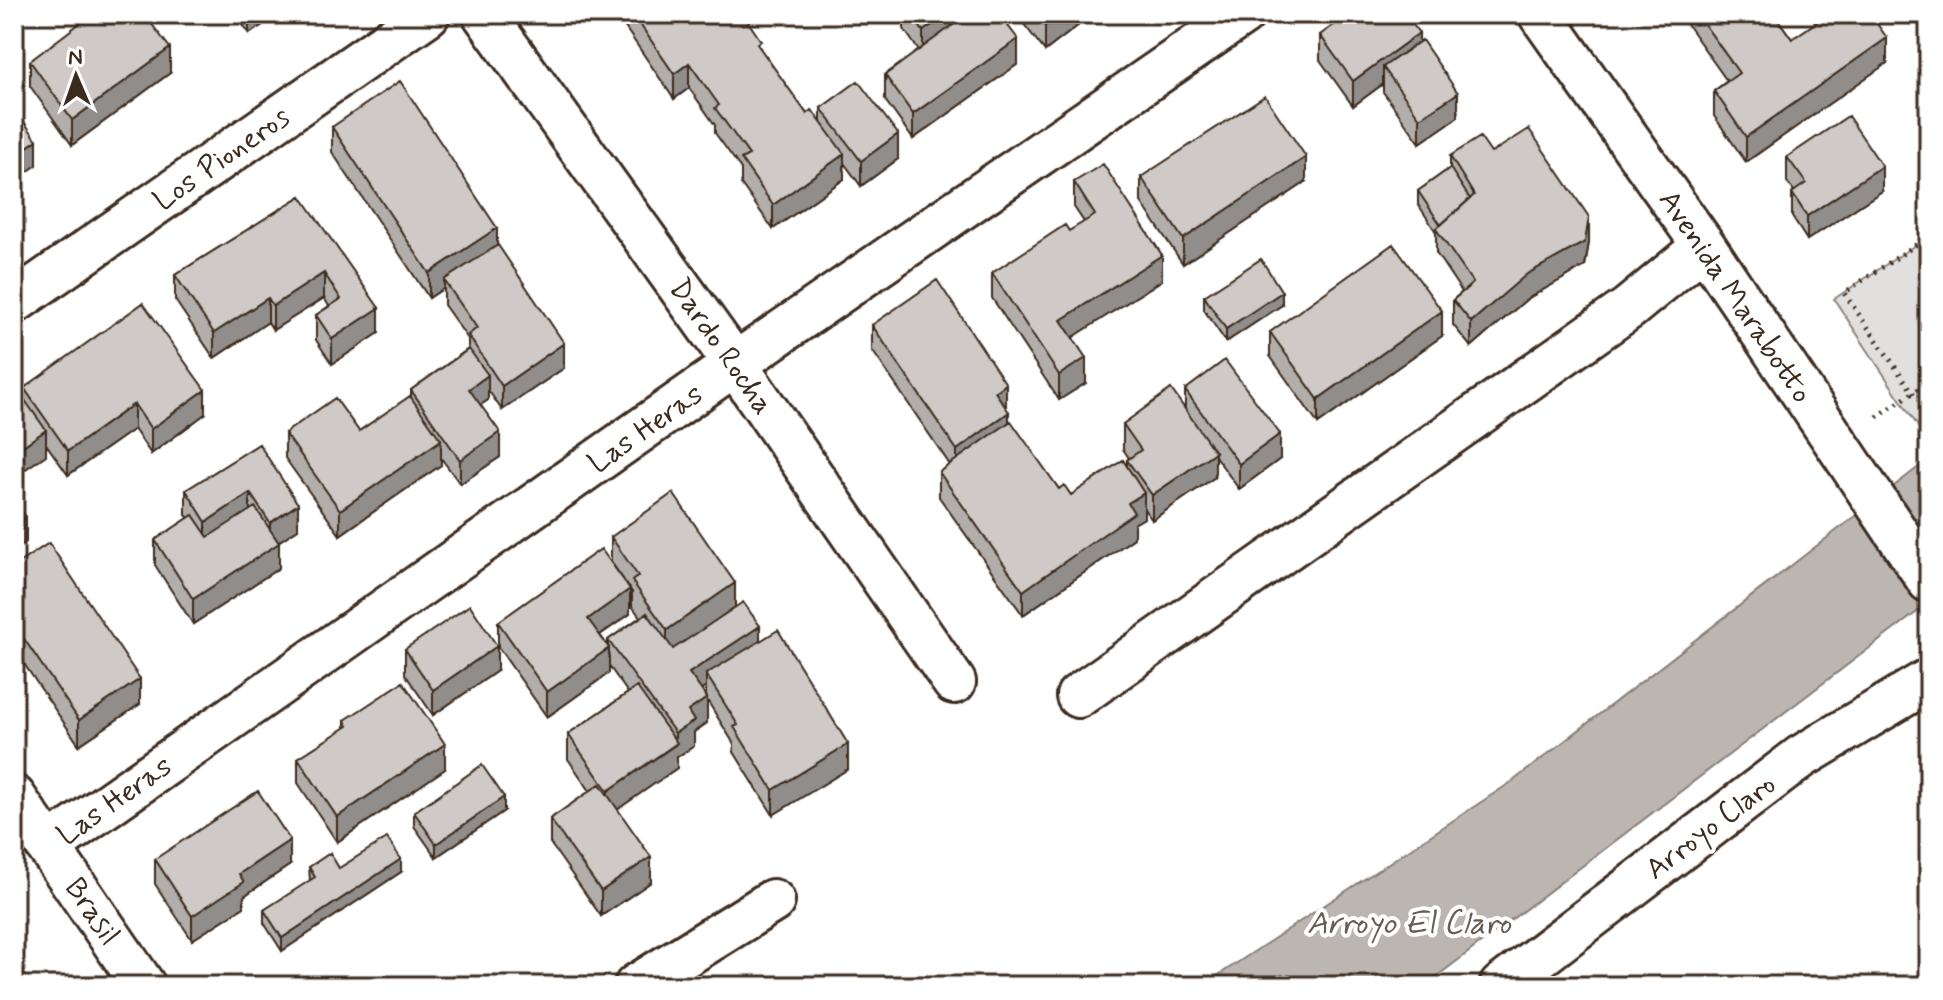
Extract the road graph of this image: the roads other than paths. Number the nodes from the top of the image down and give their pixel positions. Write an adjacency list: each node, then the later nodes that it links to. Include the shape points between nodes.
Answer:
1 (428, 14): 6 (street, Los Pioneros)
2 (484, 14): 7 (street, Dardo Rocha)
3 (1243, 14): 7 (street, Las Heras)
4 (1540, 14): 5 (street, Avenida Marabotto)
5 (1704, 246): 8 (street, Avenida Marabotto); 11 (street, via 1629,308)
6 (14, 302)
7 (735, 364): 10 (street, Dardo Rocha); 13 (street, Las Heras)
8 (1929, 581)
9 (1929, 680): 17 (street, Arroyo Claro, via 1801,757)
10 (954, 682)
11 (1078, 696)
12 (14, 797): 13 (street, Brasil)
13 (49, 846): 15 (street, Brasil)
14 (773, 901): 16 (street)
15 (144, 986)
16 (636, 986)
17 (1501, 986)

